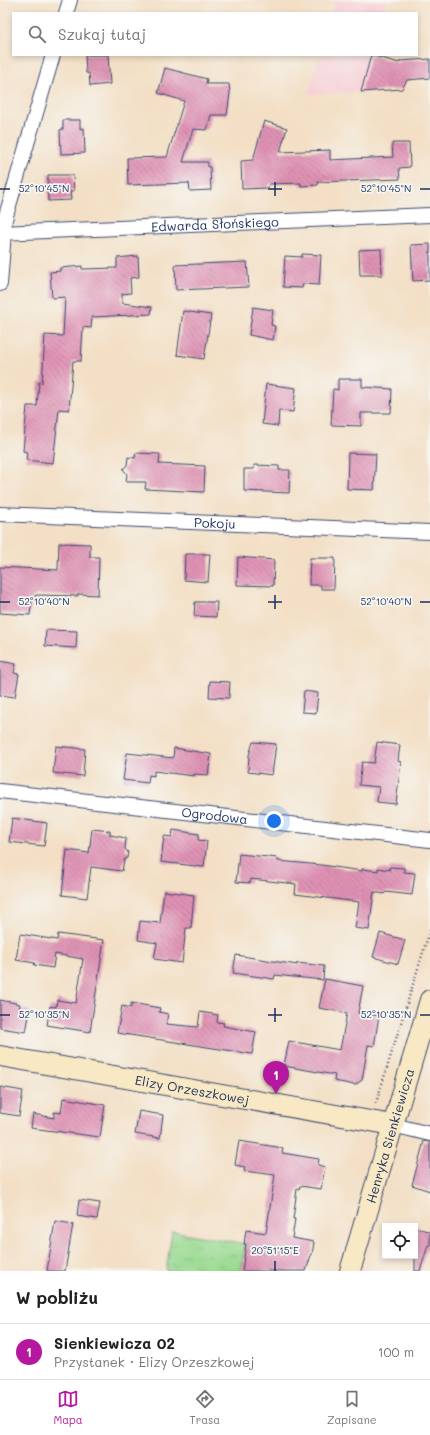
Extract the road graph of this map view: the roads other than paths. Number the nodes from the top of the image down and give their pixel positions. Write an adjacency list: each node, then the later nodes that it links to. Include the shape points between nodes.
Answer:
1 (70, 0): 2 (street)
2 (66, 12)
3 (53, 56): 5 (street)
4 (430, 215): 5 (street, Edwarda Słońskiego)
5 (1, 233): 6 (street)
6 (0, 284)
7 (0, 514): 8 (street, Pokoju)
8 (430, 532)
9 (0, 791): 10 (street, Ogrodowa)
10 (430, 840)
11 (430, 1000): 13 (street, Henryka Sienkiewicza)
12 (0, 1056): 13 (street, Elizy Orzeszkowej)
13 (393, 1125): 14 (street, Elizy Orzeszkowej); 15 (street, Henryka Sienkiewicza)
14 (430, 1134)
15 (350, 1271)

